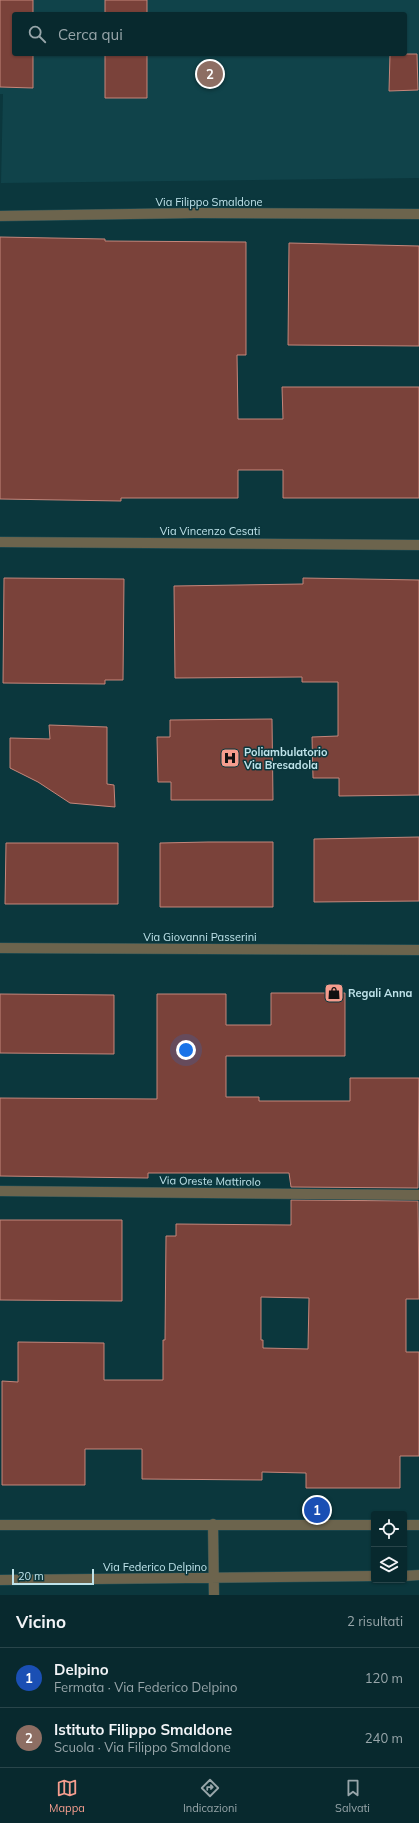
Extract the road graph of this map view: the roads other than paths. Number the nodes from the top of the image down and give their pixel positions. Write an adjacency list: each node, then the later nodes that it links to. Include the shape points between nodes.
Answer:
1 (419, 214): 2 (street, Via Filippo Smaldone, via 195,213)
2 (0, 216)
3 (0, 542): 4 (street, Via Vincenzo Cesati)
4 (419, 544)
5 (0, 948): 6 (street, Via Giovanni Passerini)
6 (419, 950)
7 (0, 1191): 8 (street, Via Oreste Mattirolo)
8 (419, 1195)
9 (213, 1524): 10 (street); 11 (street); 17 (street, Via Federico Delpino)
10 (0, 1525)
11 (371, 1525)
12 (407, 1525): 13 (street)
13 (419, 1525)
14 (371, 1576): 17 (street, Via Federico Delpino)
15 (407, 1576): 16 (street)
16 (419, 1576)
17 (214, 1579): 18 (street, Via Federico Delpino); 19 (street)
18 (0, 1580)
19 (214, 1595)

